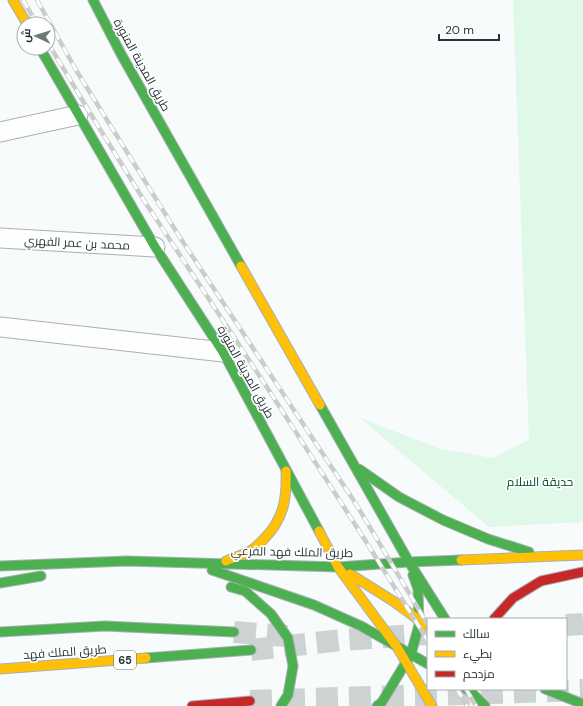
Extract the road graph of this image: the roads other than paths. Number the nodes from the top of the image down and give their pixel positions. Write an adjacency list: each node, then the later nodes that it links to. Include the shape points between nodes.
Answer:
1 (13, 0): 3 (main road)
2 (93, 0): 11 (main road, طريق المدينة المنورة)
3 (22, 16)
4 (45, 56): 5 (main road, طريق المدينة المنورة)
5 (78, 115): 6 (street); 8 (main road, طريق المدينة المنورة)
6 (0, 132)
7 (0, 238): 8 (street, محمد بن عمر الفهري)
8 (155, 247): 10 (main road, طريق المدينة المنورة)
9 (0, 327): 10 (street)
10 (223, 352): 12 (main road, طريق المدينة المنورة)
11 (354, 466): 14 (main road, via 399,496 442,520 488,539); 16 (main road, طريق المدينة المنورة)
12 (286, 470): 17 (main road, via 287,489 278,524 253,550); 19 (main road, طريق المدينة المنورة)
13 (583, 555): 14 (main road, طريق الملك فهد الفرعي)
14 (543, 557): 16 (main road, طريق الملك فهد الفرعي)
15 (127, 561): 17 (main road, طريق الملك فهد الفرعي); 18 (main road, طريق الملك فهد الفرعي); 20 (main road); 22 (main road); 30 (main road, via 206,568 314,605)
16 (409, 562): 19 (main road, طريق الملك فهد الفرعي); 24 (main road, طريق المدينة المنورة); 26 (main road, via 418,589)
17 (218, 563): 19 (main road, طريق الملك فهد الفرعي)
18 (0, 566)
19 (338, 567): 26 (main road, via 394,601); 30 (main road, طريق المدينة المنورة)
20 (171, 571)
21 (583, 572): 25 (main road, via 541,581 513,598)
22 (0, 583)
23 (222, 585): 40 (main road, via 245,591 271,614 288,638 293,666 288,695)
24 (444, 618)
25 (495, 618)
26 (419, 620): 27 (main road); 32 (main road)
27 (427, 625)
28 (0, 632): 29 (main road, via 105,626)
29 (234, 632)
30 (397, 646): 32 (main road, طريق المدينة المنورة)
31 (251, 650): 34 (main road, طريق الملك فهد / 65)
32 (408, 658): 33 (main road); 41 (main road, via 382,702); 42 (main road, طريق المدينة المنورة)
33 (427, 664)
34 (0, 669)
35 (548, 690): 38 (main road)
36 (469, 692): 43 (main road)
37 (250, 701): 39 (main road)
38 (583, 704)
39 (192, 706)
40 (281, 706)
41 (377, 706)
42 (432, 706)
43 (485, 706)

